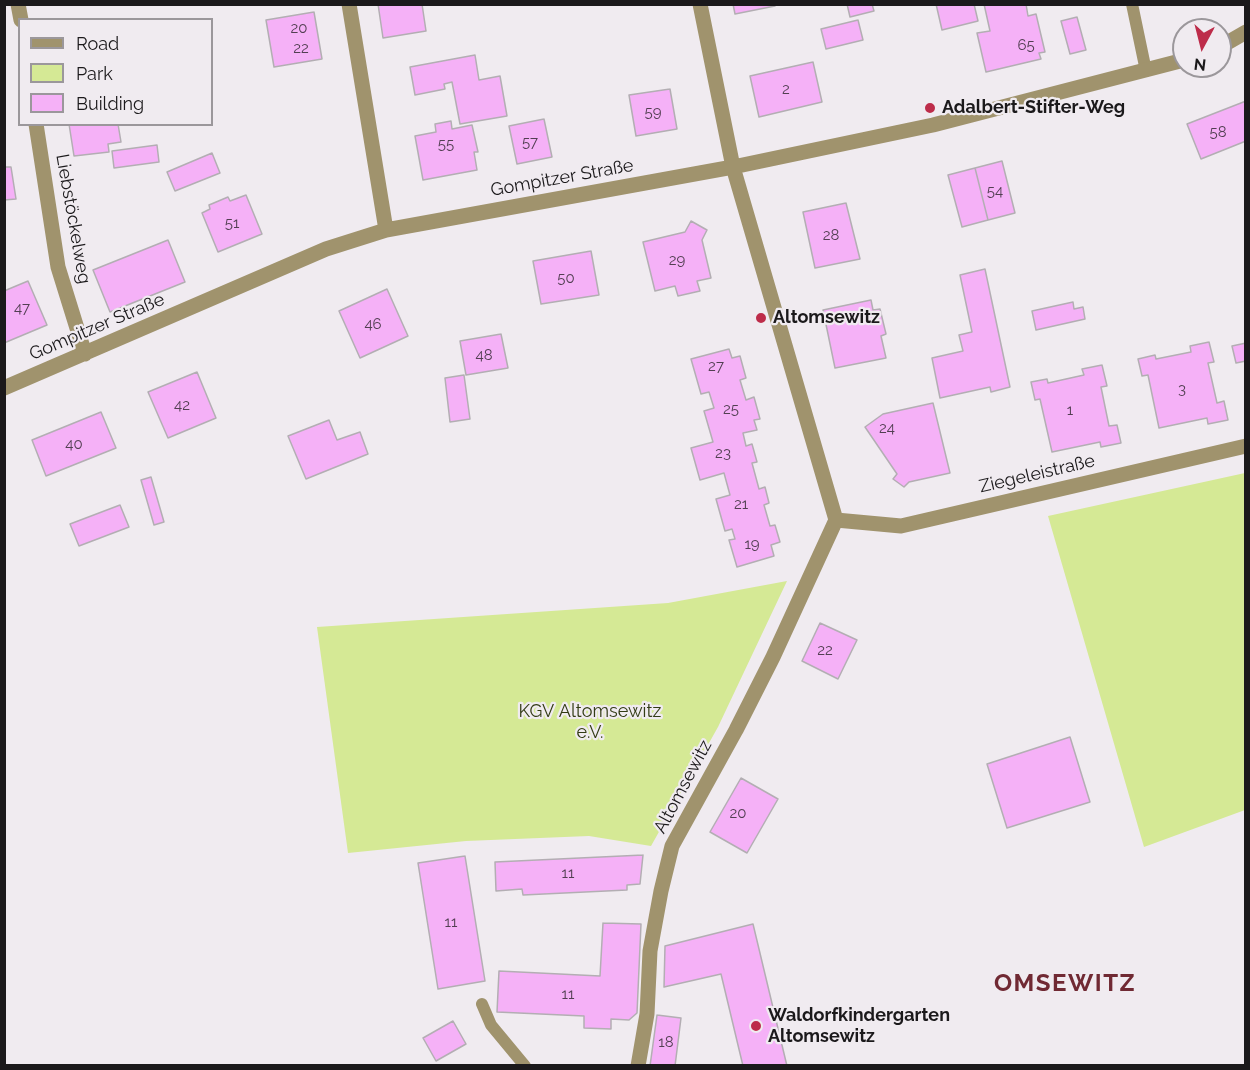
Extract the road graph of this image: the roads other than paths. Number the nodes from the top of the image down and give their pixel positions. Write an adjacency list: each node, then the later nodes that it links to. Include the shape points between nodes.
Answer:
1 (349, 4): 10 (street)
2 (700, 4): 9 (street)
3 (1132, 4): 7 (lane)
4 (1245, 32): 5 (street)
5 (1232, 40)
6 (1172, 63): 7 (street, Gompitzer Straße)
7 (1146, 71): 9 (street, Gompitzer Straße, via 933,125)
8 (36, 126): 11 (street, Liebstöckelweg, via 58,267)
9 (733, 167): 10 (street, Gompitzer Straße); 14 (street)
10 (386, 230): 11 (street, Gompitzer Straße, via 326,249)
11 (85, 354): 12 (street, Gompitzer Straße)
12 (4, 388)
13 (1245, 446): 14 (street, Ziegeleistraße, via 901,526)
14 (836, 520): 17 (street, Altomsewitz, via 773,657 672,846 650,951 647,1014)
15 (482, 1004): 16 (lane, via 491,1025)
16 (525, 1065)
17 (638, 1065)

